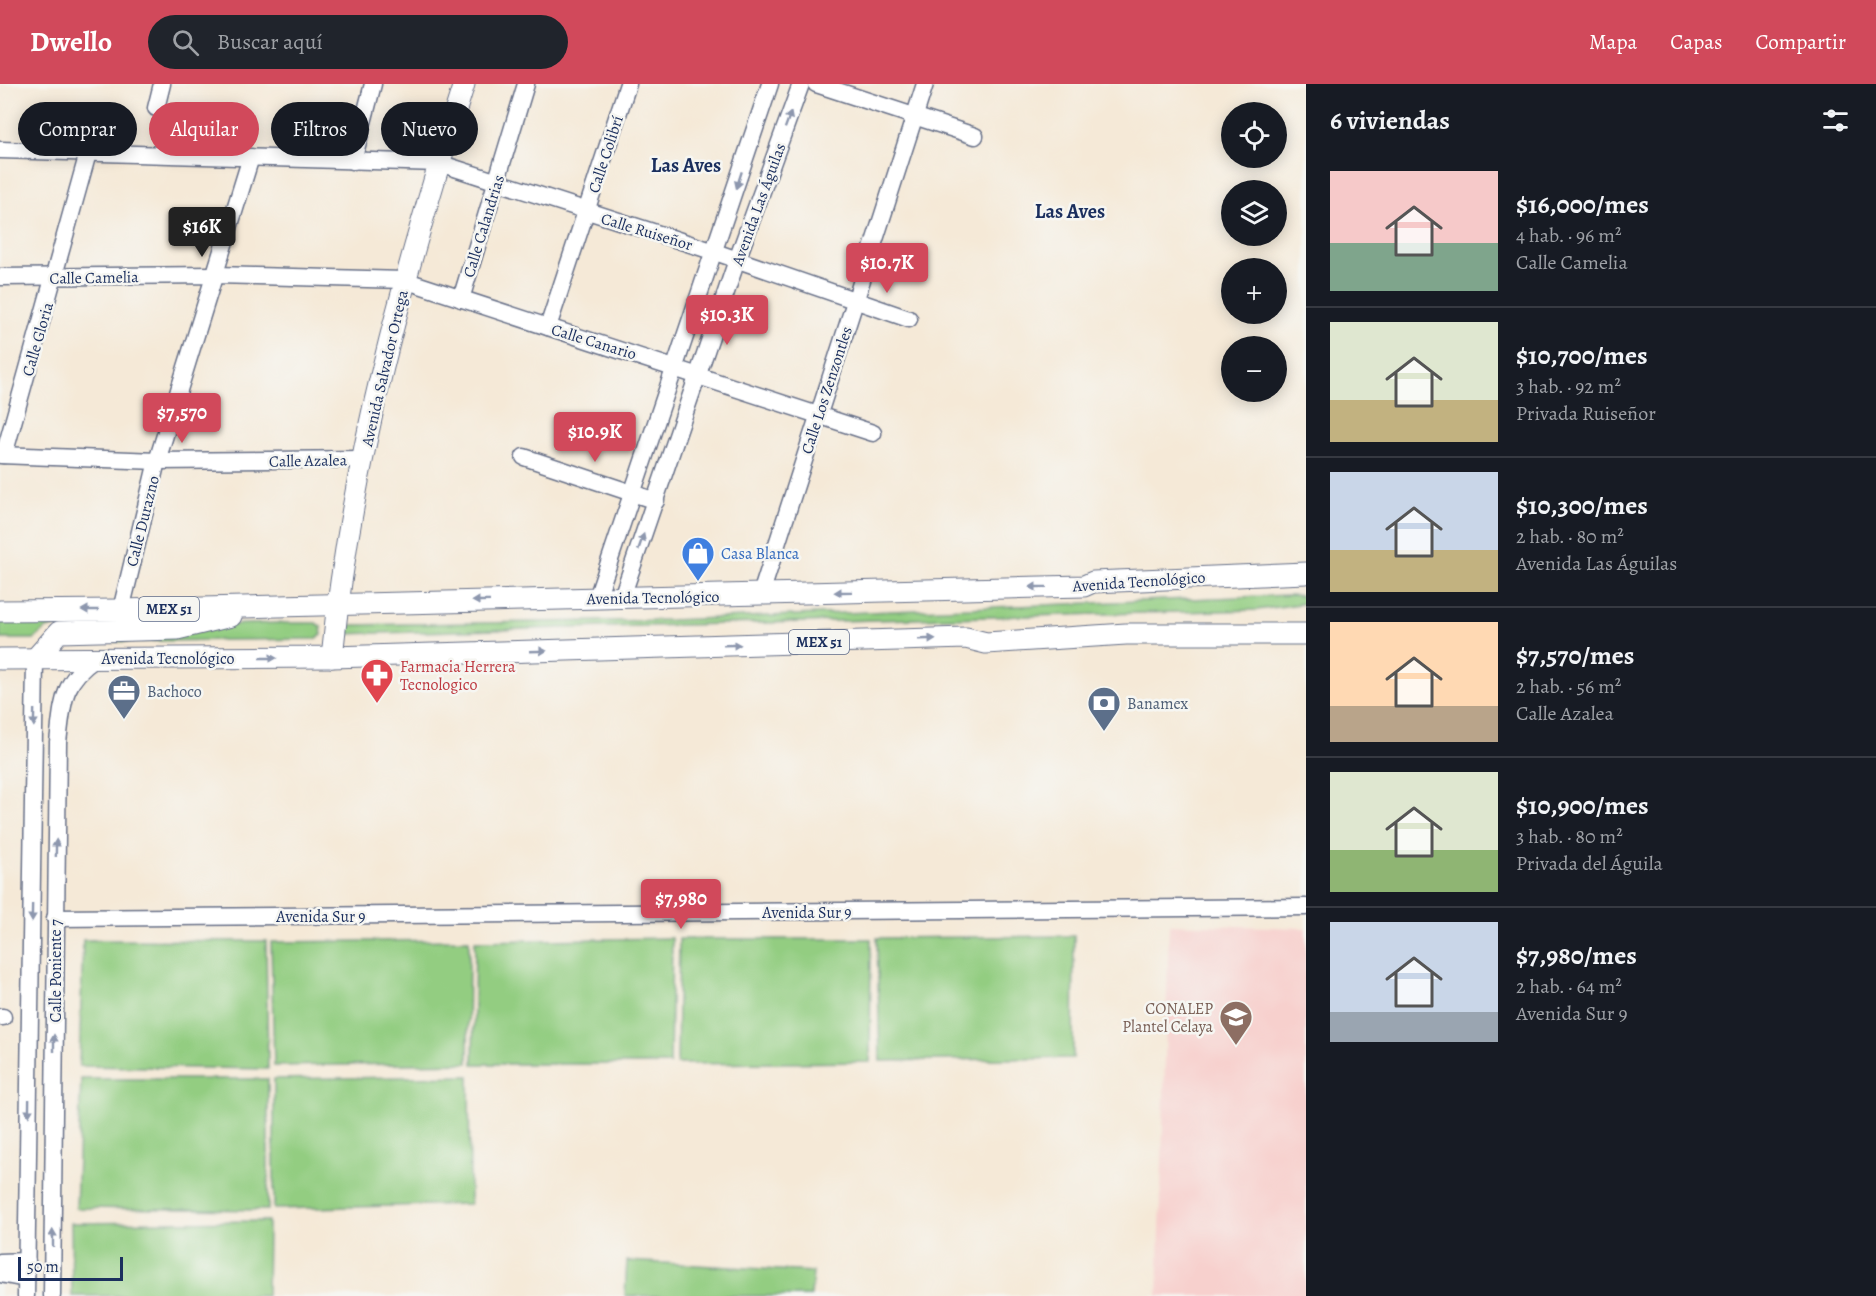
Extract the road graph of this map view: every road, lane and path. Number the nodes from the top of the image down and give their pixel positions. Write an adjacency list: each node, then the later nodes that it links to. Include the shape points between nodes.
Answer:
1 (162, 84): 10 (street)
2 (373, 84): 18 (street)
3 (464, 84): 19 (main road, Avenida Salvador Ortega)
4 (526, 84): 20 (street, Calle Calandrias)
5 (628, 84): 21 (street, Calle Colibrí)
6 (770, 84): 22 (street, Avenida Las Águilas, one-way to 22)
7 (801, 84): 23 (street, Avenida Las Águilas, one-way to 7)
8 (816, 84): 11 (street)
9 (925, 84): 11 (street, Calle Los Zenzontles)
10 (158, 102)
11 (914, 116): 12 (street); 29 (street, Calle Los Zenzontles)
12 (975, 136)
13 (0, 150): 14 (street, Calle Ruiseñor)
14 (18, 151)
15 (137, 154): 17 (street, Calle Ruiseñor)
16 (87, 156): 26 (street, Calle Gloria)
17 (251, 157): 18 (street, Calle Ruiseñor); 24 (street, Calle Durazno)
18 (353, 160): 19 (street, Calle Ruiseñor)
19 (439, 163): 20 (street, Calle Ruiseñor); 27 (main road, Avenida Salvador Ortega)
20 (497, 182): 21 (street, Calle Ruiseñor); 28 (street, Calle Calandrias)
21 (586, 212): 22 (street, Calle Ruiseñor); 31 (street, Calle Colibrí)
22 (715, 252): 23 (street, Calle Ruiseñor); 32 (street, Avenida Las Águilas)
23 (737, 260): 29 (street, Calle Ruiseñor); 33 (street, Avenida Las Águilas)
24 (216, 275): 26 (street, Calle Camelia); 27 (street, Calle Camelia); 39 (street, Calle Durazno)
25 (0, 277): 26 (street, Calle Camelia)
26 (54, 278): 36 (street, Calle Gloria)
27 (404, 280): 28 (street, Calle Canario); 38 (main road, Avenida Salvador Ortega)
28 (462, 299): 31 (street, Calle Canario)
29 (855, 302): 30 (street, Calle Ruiseñor); 34 (street, Calle Los Zenzontles)
30 (909, 319)
31 (548, 327): 32 (street, Calle Canario)
32 (677, 367): 33 (street, Calle Canario); 40 (street, Avenida Las Águilas)
33 (700, 375): 34 (street, Calle Canario); 41 (street, Avenida Las Águilas)
34 (818, 415): 35 (street, Calle Canario); 45 (street, Calle Los Zenzontles)
35 (873, 433)
36 (2, 455): 39 (street, Calle Azalea)
37 (524, 457): 40 (street)
38 (363, 459): 39 (street, Calle Azalea); 48 (main road, Avenida Salvador Ortega)
39 (157, 461): 51 (street, Calle Durazno)
40 (633, 494): 41 (street); 47 (street, Avenida Las Águilas)
41 (656, 501): 46 (street, Avenida Las Águilas, one-way to 41)
42 (1306, 573): 44 (main road, Avenida Tecnológico / MEX 51, via 1093,582)
43 (1306, 583): 44 (main road)
44 (1084, 586): 45 (main road, Avenida Tecnológico / MEX 51, one-way to 45)
45 (761, 594): 46 (main road, Avenida Tecnológico / MEX 51)
46 (622, 597): 47 (main road, Avenida Tecnológico / MEX 51)
47 (597, 598): 48 (main road, Avenida Tecnológico / MEX 51, one-way to 48)
48 (337, 604): 49 (main road, Avenida Tecnológico / MEX 51); 55 (main road, Avenida Salvador Ortega)
49 (272, 606): 51 (main road, Avenida Tecnológico / MEX 51); 57 (main road, via 177,629 59,632)
50 (0, 610): 51 (main road, Avenida Tecnológico / MEX 51, one-way to 50)
51 (121, 610)
52 (1306, 622): 54 (main road, via 1064,630)
53 (1306, 634): 54 (main road, Avenida Tecnológico / MEX 51, via 1126,634 986,643)
54 (966, 638): 55 (main road, Avenida Tecnológico / MEX 51, one-way to 54)
55 (332, 657): 58 (main road, Avenida Tecnológico / MEX 51, one-way to 55)
56 (0, 659): 57 (main road, Avenida Tecnológico / MEX 51)
57 (35, 659): 58 (main road, Avenida Tecnológico / MEX 51); 61 (street, Calle Poniente 7, one-way to 61)
58 (95, 659): 60 (street, Calle Poniente 7, one-way to 58, via 58,742 64,692 80,669)
59 (1306, 907): 60 (street, Avenida Sur 9)
60 (55, 918): 65 (street, Calle Poniente 7, one-way to 60)
61 (27, 1261): 62 (street); 64 (street, Calle Poniente 7)
62 (0, 1262)
63 (0, 1274): 64 (street)
64 (26, 1288)
65 (52, 1296)

